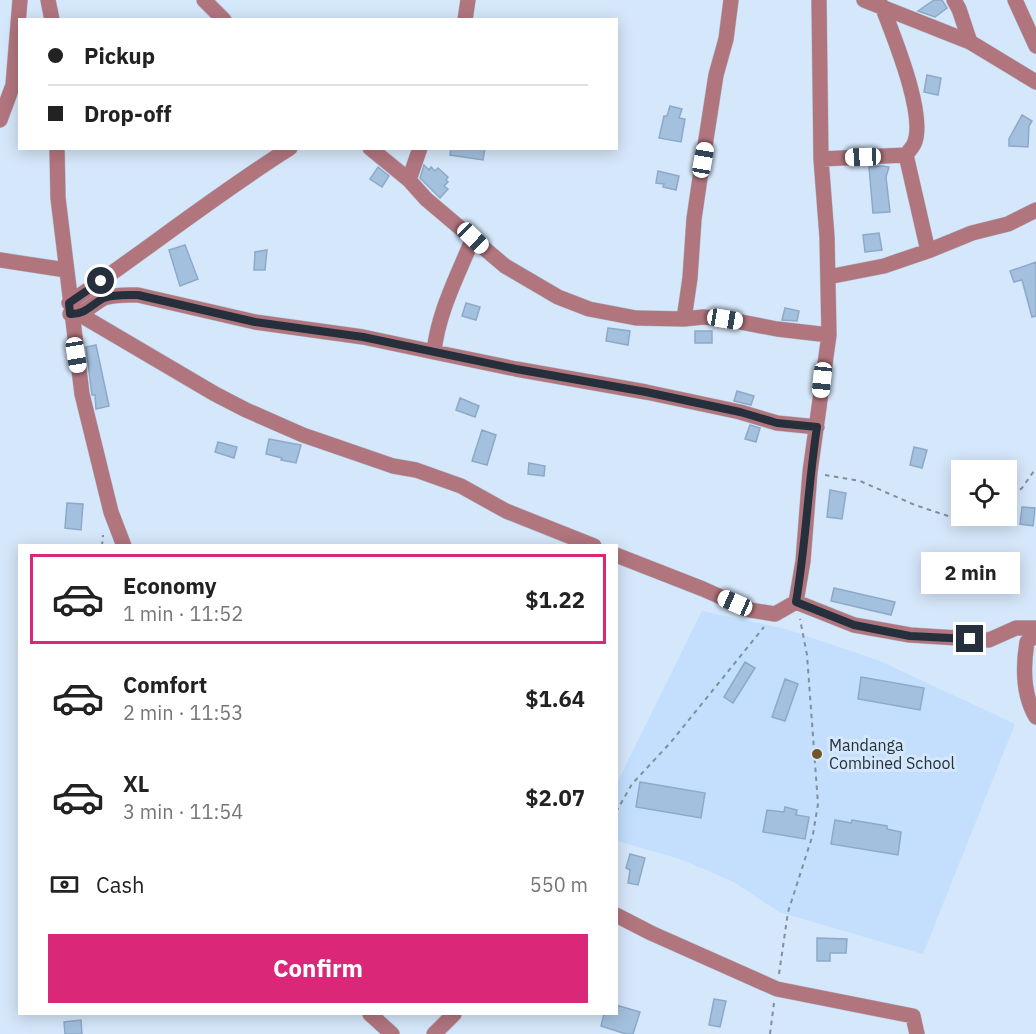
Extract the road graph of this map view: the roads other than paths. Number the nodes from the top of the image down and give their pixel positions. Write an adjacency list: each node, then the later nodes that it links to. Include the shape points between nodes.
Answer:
1 (20, 0): 11 (street)
2 (48, 0): 12 (street)
3 (204, 0): 13 (street)
4 (468, 0): 14 (street)
5 (731, 0): 35 (street, via 700,178)
6 (819, 0): 26 (street)
7 (864, 0): 10 (street)
8 (954, 0): 15 (street)
9 (1015, 0): 17 (street)
10 (882, 6): 15 (street); 25 (street, via 914,102 916,136)
11 (19, 18)
12 (52, 18)
13 (222, 18)
14 (465, 18)
15 (970, 42): 18 (street)
16 (18, 44): 19 (street)
17 (1036, 46)
18 (1036, 82)
19 (16, 87): 20 (street)
20 (0, 120)
21 (57, 150): 32 (street)
22 (287, 150): 34 (street, via 203,206)
23 (372, 150): 27 (street)
24 (419, 150): 27 (street)
25 (906, 155): 26 (street); 30 (street)
26 (821, 159): 33 (street)
27 (409, 180): 29 (street)
28 (1036, 210): 30 (street, via 1008,224)
29 (473, 238): 35 (street, via 505,266 558,297 589,309 636,318); 37 (street, via 442,317)
30 (928, 251): 33 (street, via 884,266)
31 (0, 260): 32 (street)
32 (66, 270): 34 (street)
33 (828, 277): 36 (street)
34 (73, 310): 37 (street, via 105,298 138,295 255,322 363,337); 39 (street, via 86,415); 40 (street, via 246,410 303,435 460,486 506,511)
35 (684, 319): 36 (street, via 725,319)
36 (829, 335): 38 (street)
37 (434, 352): 38 (street, via 646,392 777,423)
38 (817, 427): 42 (street)
39 (123, 544)
40 (589, 544)
41 (618, 556): 42 (street, via 750,610 775,614)
42 (796, 602): 43 (street, via 854,625 910,636 989,640 1016,628)
43 (1036, 628)
44 (1036, 635): 45 (street, via 1027,642 1023,668)
45 (1036, 717)
46 (618, 916): 51 (street, via 777,989 914,1016)
47 (371, 1015): 49 (street)
48 (453, 1015): 50 (street)
49 (392, 1034)
50 (434, 1034)
51 (917, 1034)

